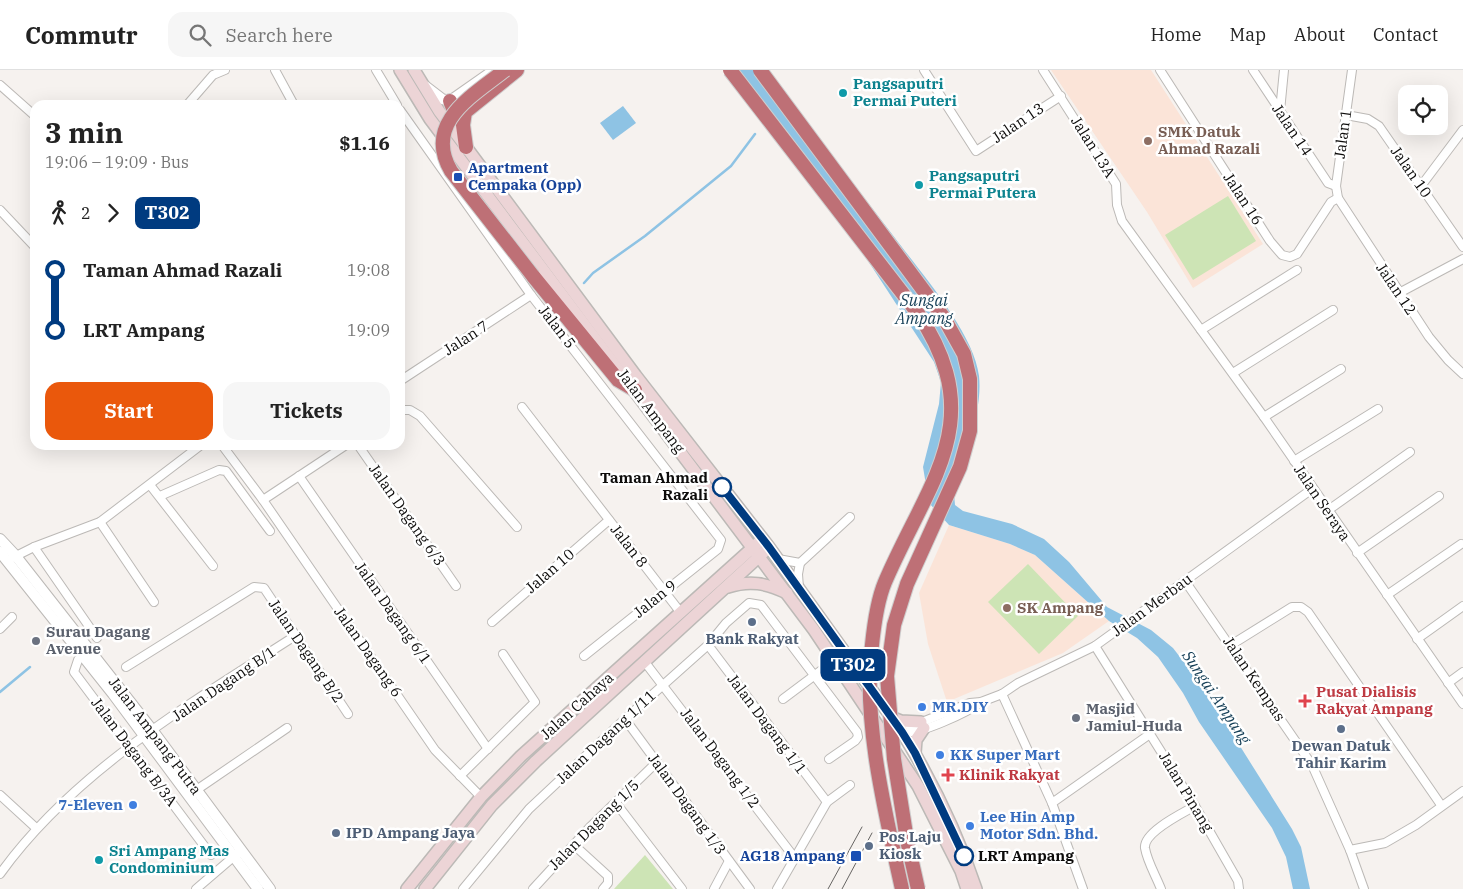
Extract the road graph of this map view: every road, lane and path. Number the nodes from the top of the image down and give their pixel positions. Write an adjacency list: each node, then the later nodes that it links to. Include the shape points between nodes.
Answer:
1 (225, 70): 20 (street, via 213,75)
2 (275, 70): 21 (street)
3 (376, 70): 22 (street)
4 (400, 70): 48 (main road, Jalan Ampang, via 430,119)
5 (414, 70): 17 (main road, Jalan Ampang)
6 (494, 70): 23 (street)
7 (505, 70): 48 (highway, bridge, via 451,116 443,132 442,151 451,171 618,380)
8 (517, 70): 25 (highway)
9 (730, 70): 163 (highway, bridge, via 917,312 933,336 949,385 951,430 941,466 884,584 872,647 870,674 875,747)
10 (760, 70): 165 (highway, bridge, via 944,318 964,354 970,379 970,431 960,466 907,584 894,625 888,676 894,759)
11 (924, 70): 19 (street, Jalan 13, via 976,151)
12 (1043, 70): 19 (street, Jalan 13A)
13 (1160, 70): 33 (street, Jalan 16, via 1282,255 1290,258 1296,254 1331,202)
14 (1252, 70): 26 (street, Jalan 14)
15 (1284, 70): 26 (street)
16 (1352, 70): 27 (street, Jalan 1)
17 (423, 84): 23 (street, via 442,99); 30 (main road, Jalan Ampang)
18 (0, 85): 24 (street)
19 (1060, 96): 41 (street, Jalan 13A, via 1116,184 1122,221)
20 (191, 100)
21 (291, 100)
22 (393, 100)
23 (450, 101): 25 (highway, via 453,108)
24 (30, 112)
25 (465, 112): 30 (highway)
26 (1280, 112): 31 (street, Jalan 14, via 1328,183)
27 (1346, 115): 31 (street, Jalan 1); 32 (street, Jalan 10, via 1368,119 1379,126)
28 (405, 117): 40 (street, Jalan 5)
29 (1463, 130): 32 (street)
30 (466, 147): 48 (main road, Jalan Ampang)
31 (1336, 186): 33 (street, Jalan 1)
32 (1421, 186): 36 (street, Jalan 10)
33 (1338, 198): 39 (street, Jalan 12)
34 (0, 210): 35 (street)
35 (30, 242)
36 (1463, 247)
37 (1463, 259): 39 (street)
38 (1297, 270): 43 (street)
39 (1399, 293): 46 (street, Jalan 12, via 1429,337)
40 (531, 295): 47 (street, Jalan 7); 73 (street, Jalan 5)
41 (1181, 302): 43 (street, Jalan Seraya)
42 (1333, 310): 45 (street)
43 (1201, 330): 45 (street, Jalan Seraya)
44 (1341, 369): 52 (street)
45 (1233, 373): 52 (street, Jalan Seraya)
46 (1463, 374)
47 (405, 379)
48 (633, 382): 70 (main road, Jalan Ampang); 76 (main road, Jalan Ampang)
49 (522, 407): 67 (street, Jalan 8)
50 (1378, 409): 58 (street)
51 (405, 410): 69 (street, via 420,416)
52 (1264, 416): 58 (street, Jalan Seraya)
53 (195, 450): 60 (street)
54 (226, 450): 64 (street, Jalan Dagang 6)
55 (338, 450): 59 (street)
56 (361, 450): 85 (street, Jalan Dagang 6/3)
57 (1410, 452): 65 (street)
58 (1294, 461): 61 (street, Jalan Seraya)
59 (299, 476): 64 (street); 125 (street, Jalan Dagang 6/1)
60 (150, 485): 62 (street); 68 (street)
61 (1312, 489): 65 (street, Jalan Seraya); 84 (street, Jalan Merbau)
62 (160, 496): 71 (street, via 210,474 226,471); 83 (street)
63 (1439, 496): 78 (street)
64 (263, 500): 130 (street, Jalan Dagang 6, via 435,750)
65 (1327, 511): 78 (street, Jalan Seraya)
66 (850, 518): 82 (street)
67 (609, 520): 87 (street, Jalan 8); 94 (street, Jalan 10)
68 (100, 522): 75 (street); 90 (street)
69 (517, 528)
70 (741, 530): 76 (main road, Jalan Ampang); 81 (main road)
71 (270, 531)
72 (0, 539): 79 (street, Jalan Ampang Putra)
73 (721, 540): 87 (street, Jalan 9, via 718,549)
74 (1461, 544): 89 (street)
75 (34, 547): 79 (street); 97 (street)
76 (761, 547): 80 (main road, Jalan Ampang); 81 (main road, Jalan Cahaya); 86 (main road, Jalan Cahaya); 88 (main road, Jalan Ampang)
77 (0, 552): 79 (street, Jalan Ampang Putra)
78 (1357, 553): 89 (street, Jalan Seraya)
79 (12, 558): 102 (street, Jalan Ampang Putra)
80 (776, 558): 82 (street); 88 (main road, Jalan Ampang)
81 (736, 563): 92 (main road, Jalan Cahaya)
82 (800, 563): 88 (street)
83 (213, 566)
84 (1185, 581): 99 (street, Jalan Merbau); 101 (street, Jalan Kempas)
85 (456, 586)
86 (724, 588): 88 (main road, via 751,582); 106 (main road, Jalan Cahaya)
87 (664, 592): 92 (street, Jalan 8); 104 (street, Jalan 9)
88 (794, 592): 105 (main road, Jalan Ampang); 117 (main road, Jalan Ampang)
89 (1387, 595): 98 (street, Jalan Seraya)
90 (154, 602)
91 (1463, 606): 98 (street)
92 (681, 613): 135 (main road, Jalan Cahaya, via 521,756)
93 (12, 617): 95 (street)
94 (492, 622)
95 (0, 629)
96 (295, 636): 107 (street, Jalan Dagang B/2, via 264,588 254,587); 116 (street, Jalan Dagang B/2); 122 (street, Jalan Dagang B/1)
97 (97, 638)
98 (1418, 639): 110 (street, Jalan Seraya)
99 (1098, 644): 113 (street, Jalan Merbau, via 1018,682); 123 (street, Jalan Pinang)
100 (708, 645): 109 (street, Jalan Dagang 1/11, via 749,603 761,604); 111 (street, Jalan Dagang 1/11); 136 (street, Jalan Dagang 1/1)
101 (1231, 645): 139 (street, via 1292,607 1301,606); 143 (street, Jalan Kempas, via 1312,765)
102 (87, 653): 122 (street, Jalan Ampang Putra); 124 (street, Jalan Dagang B/3A, via 78,660 74,672)
103 (503, 654): 125 (street, via 536,702)
104 (584, 656)
105 (836, 660): 109 (street); 112 (main road, Jalan Ampang)
106 (644, 661): 111 (street, Jalan Dagang 1/2); 155 (main road, Jalan Cahaya, via 492,805)
107 (126, 667)
108 (1463, 672): 110 (street)
109 (815, 676): 114 (street); 128 (street, via 858,737)
110 (1448, 683): 115 (street, Jalan Seraya)
111 (664, 684): 118 (street, Jalan Dagang 1/11); 147 (street, Jalan Dagang 1/2)
112 (857, 691): 121 (main road, via 874,704 893,730); 126 (main road, Jalan Ampang)
113 (1002, 694): 119 (street, Jalan Merbau, via 972,709); 138 (street)
114 (783, 699)
115 (1463, 704)
116 (348, 714)
117 (891, 717): 119 (main road); 121 (main road, Jalan Ampang)
118 (625, 719): 129 (street, Jalan Dagang 1/3); 156 (street, Jalan Dagang 1/11, via 529,809)
119 (923, 725): 121 (street, Jalan Merbau); 127 (main road, via 916,740)
120 (287, 728): 133 (street)
121 (902, 732): 126 (main road, via 896,740); 127 (main road, Jalan Ampang)
122 (149, 734): 124 (street, Jalan Dagang B/1); 133 (street, Jalan Ampang Putra)
123 (1150, 734): 138 (street); 140 (street, Jalan Pinang)
124 (131, 747): 141 (street, Jalan Dagang B/1, via 59,804); 145 (street, Jalan Dagang B/3A)
125 (488, 749): 130 (street)
126 (896, 752): 166 (main road, Jalan Ampang, via 927,802)
127 (915, 753): 167 (main road, Jalan Ampang, via 965,857)
128 (829, 759)
129 (657, 762): 137 (street, Jalan Dagang 1/5); 148 (street, Jalan Dagang 1/3)
130 (460, 776): 135 (street, Jalan Dagang 6)
131 (850, 785): 136 (street)
132 (1463, 791): 139 (street)
133 (192, 793): 144 (street, Jalan Ampang Putra); 146 (street, Jalan Ampang Putra)
134 (0, 795): 141 (street)
135 (481, 797): 154 (main road, Jalan Cahaya)
136 (826, 802): 147 (street)
137 (616, 803): 142 (street, Jalan Dagang 1/5); 159 (street)
138 (1052, 803): 168 (street)
139 (1441, 805): 143 (street, via 1416,826 1385,843)
140 (1195, 806): 169 (street, via 1147,839 1145,847); 170 (street, Jalan Pinang)
141 (36, 828): 150 (street, Jalan Dagang B/1)
142 (574, 845): 157 (street, Jalan Dagang 1/5); 158 (street, via 608,876)
143 (1350, 850): 171 (street, Jalan Kempas)
144 (241, 851): 146 (street); 153 (street, Jalan Ampang Putra)
145 (211, 855)
146 (232, 857): 151 (street); 152 (street, Jalan Ampang Putra)
147 (794, 857): 162 (street)
148 (729, 861): 160 (street); 161 (street, Jalan Dagang 1/3)
149 (902, 872): 164 (street)
150 (0, 874)
151 (196, 889)
152 (258, 889)
153 (270, 889)
154 (407, 889)
155 (425, 889)
156 (463, 889)
157 (533, 889)
158 (604, 889)
159 (682, 889)
160 (714, 889)
161 (750, 889)
162 (777, 889)
163 (902, 889)
164 (906, 889)
165 (918, 889)
166 (967, 889)
167 (976, 889)
168 (1083, 889)
169 (1161, 889)
170 (1240, 889)
171 (1364, 889)

